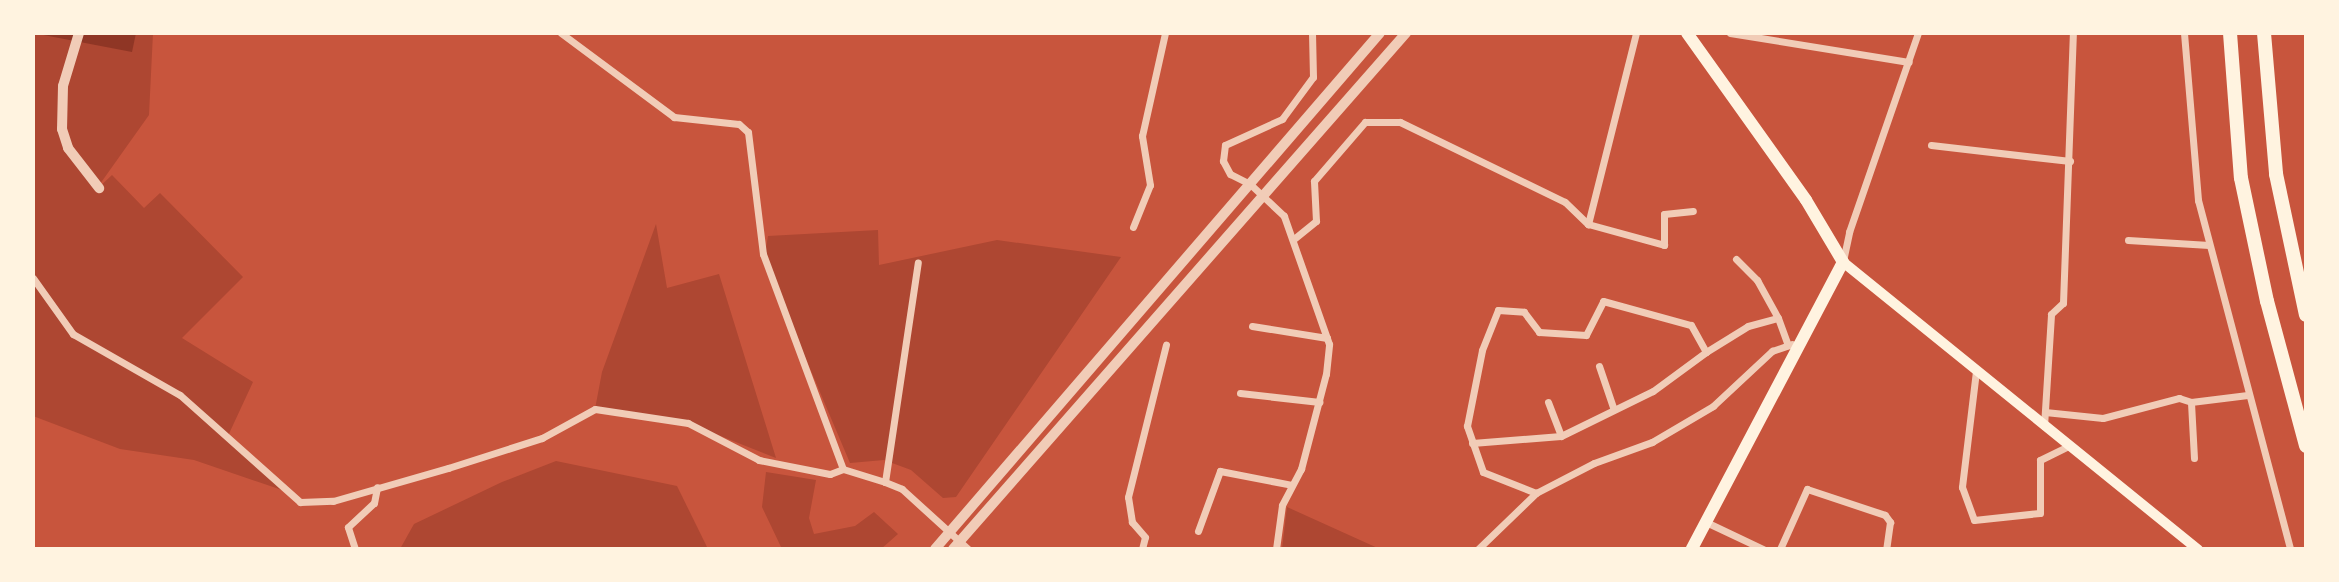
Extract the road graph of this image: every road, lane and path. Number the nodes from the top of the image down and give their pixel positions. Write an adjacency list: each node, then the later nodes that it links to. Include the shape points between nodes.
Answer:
1 (79, 33): 19 (street, via 63,86 62,129 68,148)
2 (561, 33): 54 (street, via 674,117 739,124 748,132 763,254)
3 (1165, 33): 23 (street, via 1142,136 1150,186)
4 (1312, 33): 18 (street, via 1313,77 1282,119 1225,145 1223,161 1230,174)
5 (1380, 33): 18 (street)
6 (1406, 33): 20 (street)
7 (1636, 33): 22 (street)
8 (1687, 33): 29 (main road, via 1806,200)
9 (1730, 33): 15 (street)
10 (1918, 33): 15 (street)
11 (2073, 33): 17 (street)
12 (2184, 33): 26 (street, via 2198,200)
13 (2230, 33): 52 (highway, via 2241,178 2267,301)
14 (2264, 33): 31 (highway, via 2276,174)
15 (1909, 62): 29 (street, via 1849,232)
16 (1931, 145): 17 (street)
17 (2070, 161): 47 (street, via 2063,303 2051,314)
18 (1250, 184): 20 (street); 61 (street)
19 (99, 188)
20 (1262, 196): 24 (street, via 1284,216); 62 (street)
21 (1693, 211): 22 (street, via 1664,214 1664,245)
22 (1588, 223): 24 (street, via 1565,202 1400,122 1365,122 1314,181 1316,221)
23 (1133, 227)
24 (1295, 238): 34 (street, via 1301,273)
25 (2128, 240): 26 (street)
26 (2209, 245): 42 (street)
27 (1736, 259): 32 (street, via 1757,280)
28 (918, 262): 55 (street)
29 (1843, 262): 35 (main road); 40 (main road)
30 (33, 278): 57 (street, via 74,334 180,395 300,502 333,501)
31 (2306, 315)
32 (1778, 318): 37 (street); 38 (street, via 1748,326)
33 (1252, 326): 34 (street)
34 (1327, 338): 43 (street)
35 (1806, 339): 37 (street); 59 (main road)
36 (1166, 345): 66 (street, via 1128,497 1132,522 1145,537)
37 (1788, 345): 58 (street, via 1772,351 1713,406 1652,442 1594,463)
38 (1706, 352): 46 (street, via 1653,391); 50 (street, via 1691,325 1603,301 1586,335 1539,332 1524,312 1497,310 1482,350 1467,426)
39 (1599, 366): 46 (street)
40 (1976, 371): 48 (main road); 51 (street, via 1962,486 1974,520 2040,513 2040,460)
41 (1240, 393): 43 (street)
42 (2248, 395): 45 (street); 74 (street)
43 (1319, 402): 56 (street, via 1301,469)
44 (1548, 402): 49 (street)
45 (2191, 402): 47 (street, via 2179,398 2094,418); 53 (street)
46 (1614, 410): 49 (street)
47 (2045, 412): 48 (street)
48 (2044, 426): 51 (main road)
49 (1561, 436): 50 (street)
50 (1472, 443): 58 (street, via 1483,472)
51 (2069, 446): 73 (main road)
52 (2306, 446)
53 (2194, 458)
54 (843, 469): 55 (street); 57 (street, via 830,474 759,460 688,423 595,409 542,438)
55 (885, 482): 61 (street, via 902,489)
56 (1292, 485): 60 (street, via 1220,471); 67 (street, via 1282,505)
57 (377, 487): 63 (street, via 374,503 348,527)
58 (1536, 492): 68 (street)
59 (1708, 523): 69 (main road); 70 (street)
60 (1198, 531)
61 (949, 532): 62 (street); 64 (street)
62 (956, 545): 65 (street)
63 (355, 549)
64 (935, 549)
65 (968, 549)
66 (1142, 549)
67 (1276, 549)
68 (1478, 549)
69 (1692, 549)
70 (1763, 549)
71 (1780, 549): 72 (street, via 1807,489 1885,515 1890,522)
72 (1886, 549)
73 (2198, 549)
74 (2290, 549)

